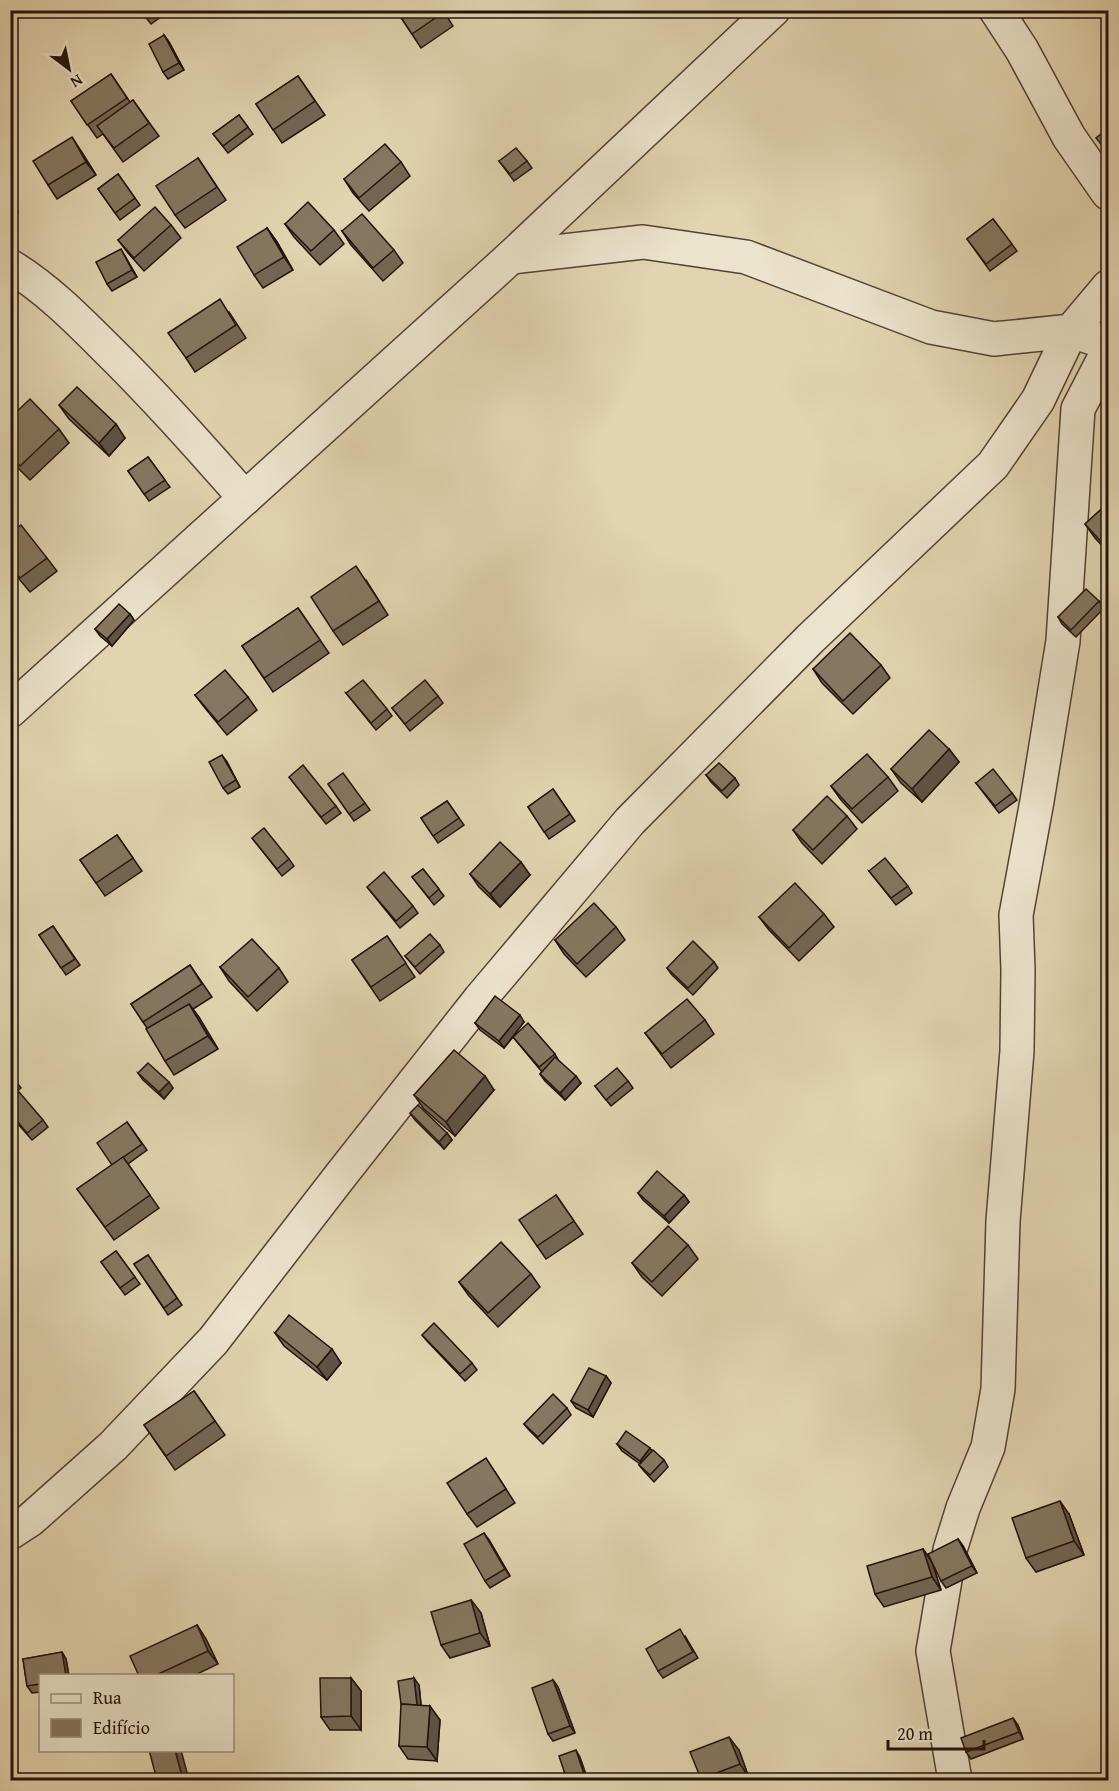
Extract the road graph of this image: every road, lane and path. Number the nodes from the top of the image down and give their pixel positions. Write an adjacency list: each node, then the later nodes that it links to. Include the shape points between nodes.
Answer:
1 (773, 10): 4 (street)
2 (996, 10): 3 (street, via 1069,137)
3 (1108, 193)
4 (511, 257): 7 (street, via 643,242 746,257 931,327 994,339); 10 (street)
5 (10, 266): 10 (street, via 35,282 88,330 154,396)
6 (1108, 287): 7 (street)
7 (1071, 331): 8 (street); 12 (street, via 1038,400 993,465 810,639 630,821 480,999 213,1341 113,1446)
8 (1108, 343)
9 (1108, 351): 13 (street, via 1078,409 1063,641 1016,915 1017,1051 1003,1221 998,1389 988,1447 950,1550 933,1651)
10 (245, 498): 11 (street)
11 (10, 711)
12 (10, 1533)
13 (955, 1780)

